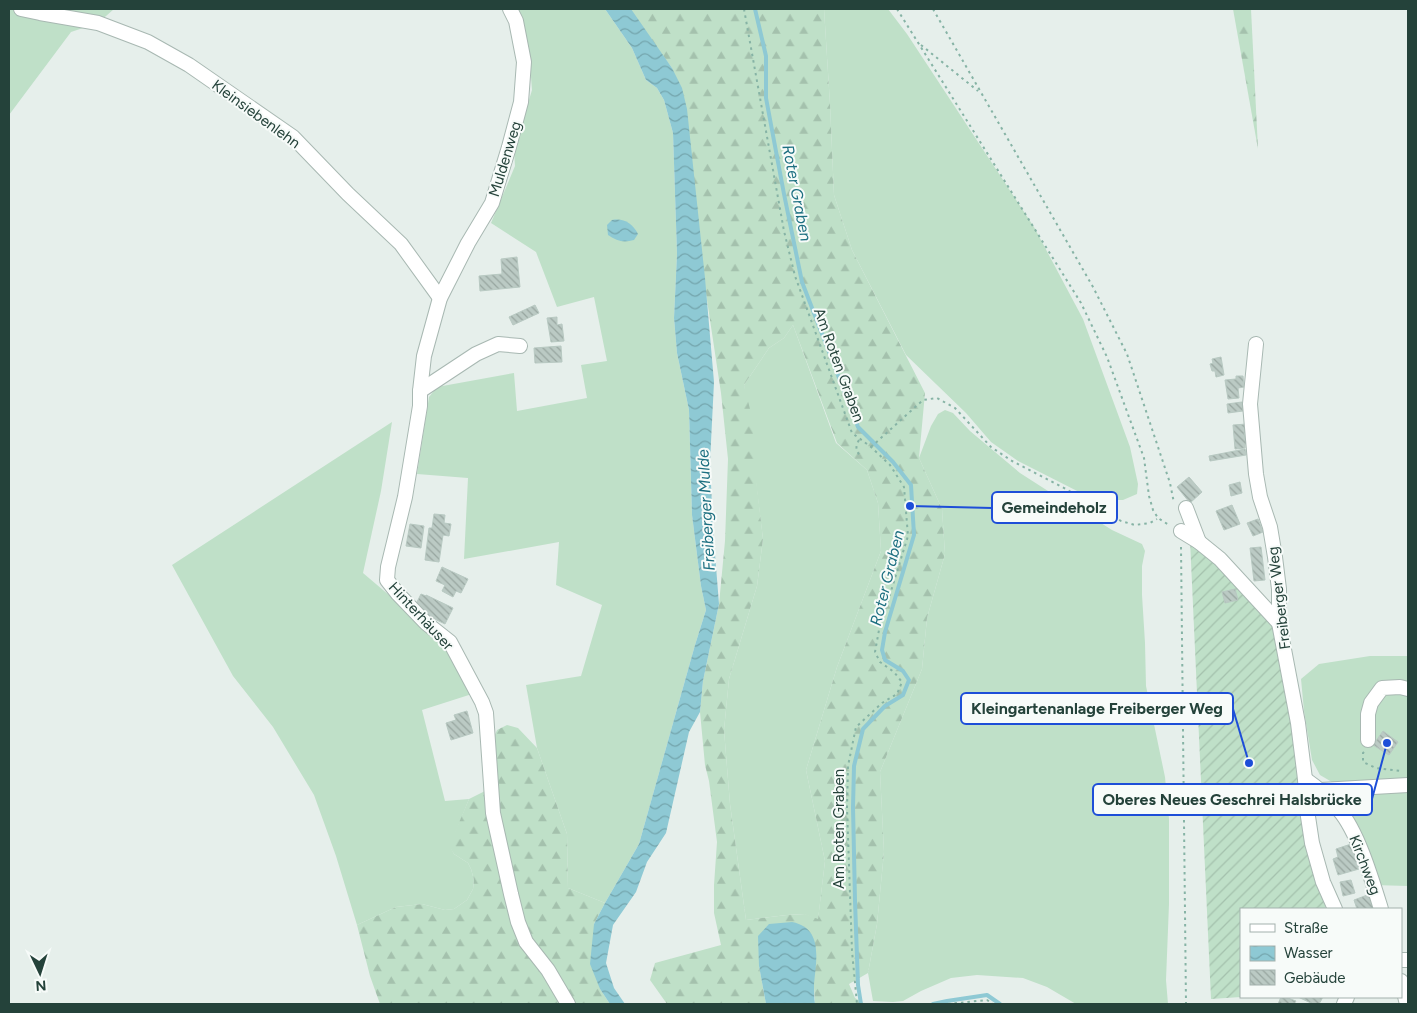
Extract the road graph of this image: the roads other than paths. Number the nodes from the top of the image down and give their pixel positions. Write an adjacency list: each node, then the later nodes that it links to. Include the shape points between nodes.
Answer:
1 (21, 9): 3 (street, Kleinsiebenlehn, via 98,23 148,42 197,71 293,137 401,244)
2 (510, 9): 3 (street, Muldenweg, via 516,21 524,62 521,102 492,203)
3 (440, 298): 6 (street, Hinterhäuser, via 424,356)
4 (1256, 344): 10 (street, Freiberger Weg, via 1250,404 1256,474 1275,557)
5 (520, 346): 6 (street, via 498,344 476,354)
6 (420, 391): 19 (street, Hinterhäuser, via 405,497 387,580 426,623 450,642 482,702 486,713 493,814 518,922 526,942 548,970)
7 (1180, 505): 9 (street)
8 (1181, 531): 9 (street)
9 (1199, 542): 10 (street, via 1220,559)
10 (1279, 623): 13 (street, Freiberger Weg)
11 (1408, 689): 12 (street, via 1382,688 1371,703 1368,714)
12 (1368, 740)
13 (1305, 778): 15 (street, Kirchweg); 16 (street, Freiberger Weg, via 1312,843)
14 (1406, 778): 15 (street)
15 (1321, 790): 17 (street, Kirchweg, via 1352,829)
16 (1335, 908)
17 (1381, 908)
18 (1402, 984): 20 (street)
19 (568, 1004)
20 (1408, 1004)

